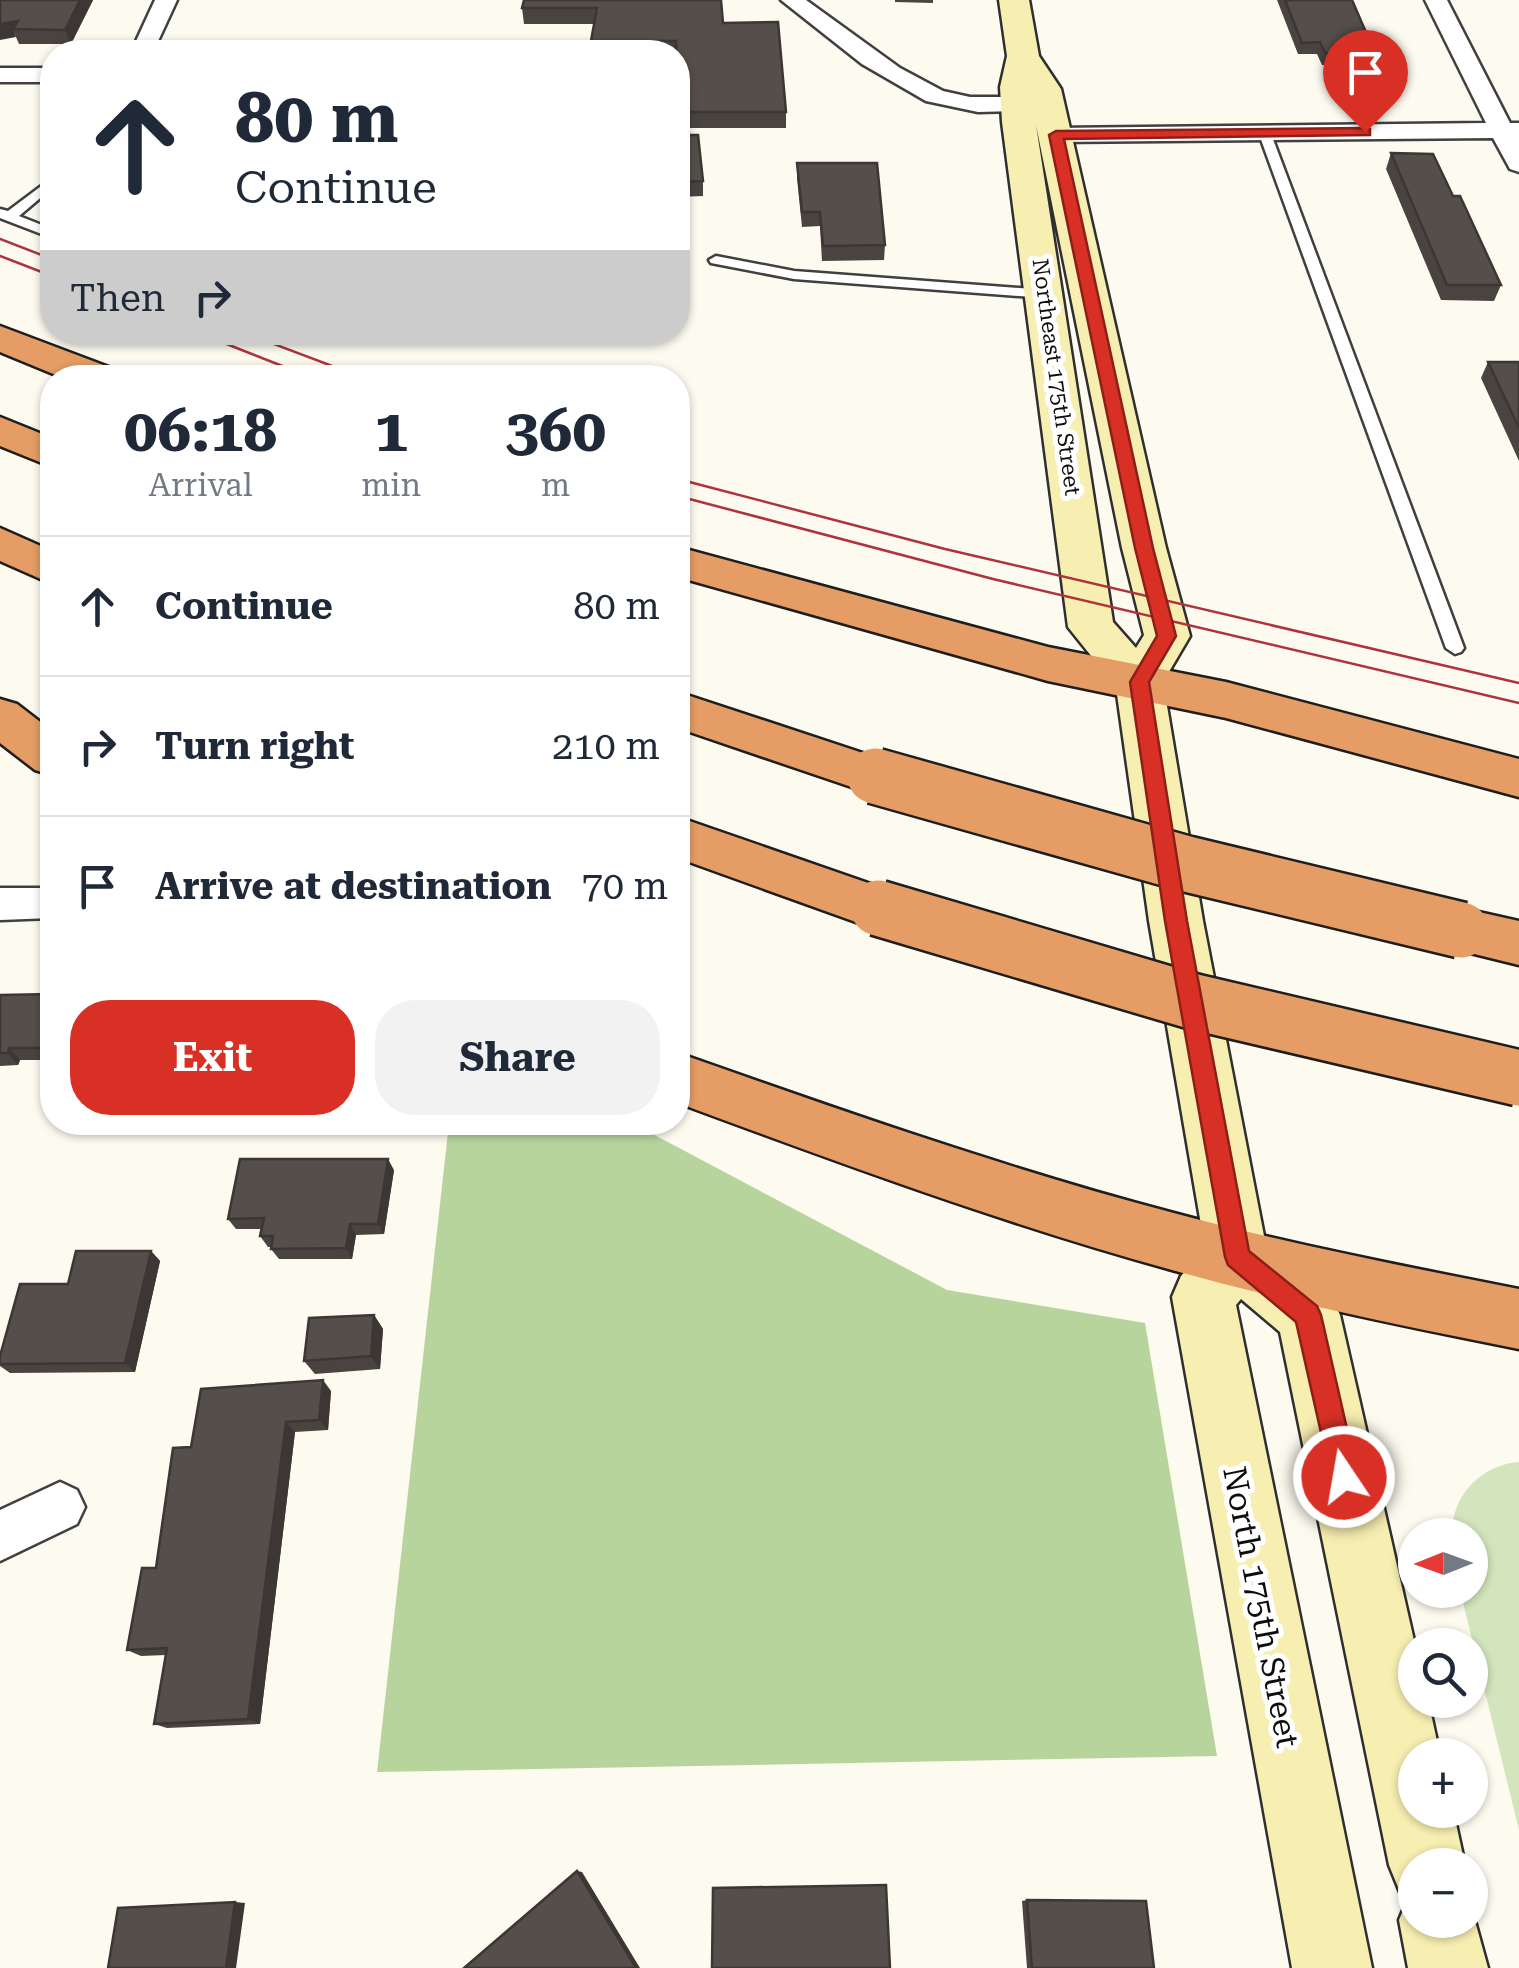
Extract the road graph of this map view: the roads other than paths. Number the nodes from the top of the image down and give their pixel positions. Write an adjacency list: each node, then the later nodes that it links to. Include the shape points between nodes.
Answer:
1 (166, 0): 5 (street)
2 (792, 0): 9 (street, via 928,91 953,102)
3 (1014, 0): 6 (main road, Northeast 175th Street)
4 (1436, 0): 10 (street)
5 (148, 40)
6 (1024, 56): 9 (main road, Northeast 175th Street); 12 (main road, Northeast 175th Street, via 1044,88)
7 (0, 74): 8 (street)
8 (40, 75)
9 (1017, 104): 18 (main road, Northeast 175th Street)
10 (1510, 130): 11 (street); 13 (street)
11 (1265, 134): 12 (street); 26 (lane)
12 (1056, 135): 27 (main road, Northeast 175th Street, via 1167,636)
13 (1519, 164)
14 (40, 190): 15 (lane)
15 (4, 215): 16 (lane)
16 (40, 229)
17 (716, 260): 18 (lane, via 794,275)
18 (1046, 294): 27 (main road, Northeast 175th Street, via 1091,626)
19 (0, 338): 20 (highway)
20 (68, 365)
21 (0, 430): 22 (highway)
22 (40, 448)
23 (0, 543): 24 (highway)
24 (40, 564)
25 (690, 565): 27 (highway, via 1048,664)
26 (1455, 648)
27 (1140, 682): 31 (highway); 38 (main road)
28 (690, 714): 35 (highway, bridge, via 875,776 1187,864)
29 (0, 718): 30 (highway)
30 (40, 748)
31 (1519, 778)
32 (690, 841): 36 (highway, bridge, via 878,908 1195,1002)
33 (40, 902): 34 (street)
34 (0, 904)
35 (1519, 942)
36 (1519, 1078)
37 (690, 1082): 38 (highway, via 1120,1226)
38 (1238, 1257): 39 (highway); 42 (main road, via 1308,1315); 44 (main road, North 175th Street, via 1203,1297)
39 (1519, 1319)
40 (60, 1507): 41 (street)
41 (0, 1536)
42 (1422, 1848)
43 (1442, 1938): 45 (main road)
44 (1332, 1968)
45 (1448, 1968)

